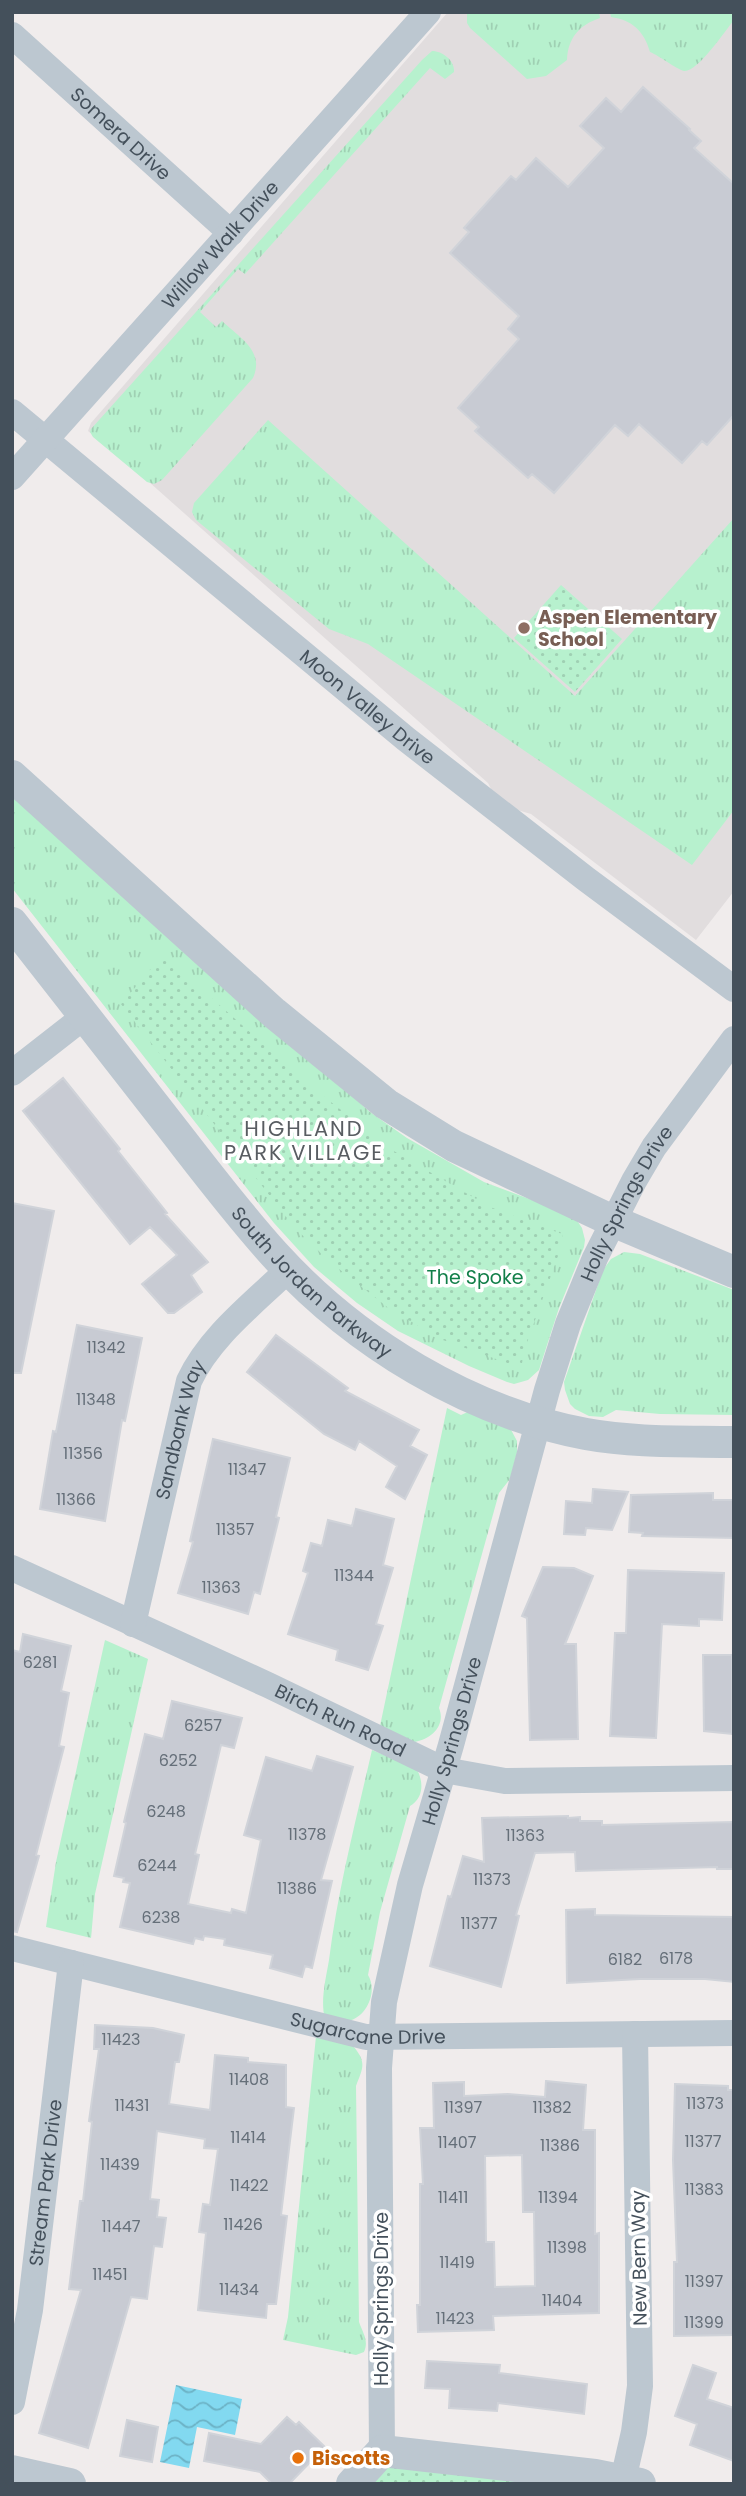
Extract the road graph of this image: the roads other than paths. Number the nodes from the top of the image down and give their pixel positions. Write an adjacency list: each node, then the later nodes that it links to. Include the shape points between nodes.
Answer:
1 (422, 14): 3 (street, Willow Walk Drive)
2 (12, 35): 3 (street, Somera Drive)
3 (231, 233): 5 (street, Willow Walk Drive)
4 (12, 412): 5 (street, Moon Valley Drive)
5 (45, 440): 6 (street, Willow Walk Drive); 9 (street, Moon Valley Drive, via 407,739)
6 (12, 477)
7 (12, 776): 13 (street, via 274,1013 386,1104 454,1146)
8 (12, 923): 10 (street, South Jordan Parkway)
9 (734, 989)
10 (85, 1017): 12 (street); 14 (street, South Jordan Parkway, via 249,1226)
11 (734, 1039): 13 (street, Holly Springs Drive, via 654,1147)
12 (12, 1073)
13 (615, 1222): 15 (street); 16 (street, Holly Springs Drive, via 568,1324)
14 (289, 1269): 16 (street, South Jordan Parkway, via 337,1313 397,1356 466,1394); 19 (street, Sandbank Way, via 218,1339 189,1381)
15 (734, 1272)
16 (539, 1422): 17 (street, South Jordan Parkway, via 610,1438); 20 (street, Holly Springs Drive)
17 (734, 1441)
18 (12, 1568): 19 (street, Birch Run Road)
19 (133, 1624): 20 (street, Birch Run Road)
20 (444, 1770): 21 (street, Birch Run Road, via 505,1781); 26 (street, Holly Springs Drive, via 410,1885 384,2002)
21 (734, 1778)
22 (12, 1948): 23 (street, Sugarcane Drive)
23 (71, 1963): 26 (street, Sugarcane Drive, via 348,2034); 27 (street, Stream Park Drive, via 30,2310)
24 (734, 2033): 25 (street, Sugarcane Drive)
25 (635, 2035): 26 (street, Sugarcane Drive); 30 (street, New Bern Way, via 640,2386)
26 (382, 2037): 28 (street, Holly Springs Drive)
27 (12, 2402)
28 (382, 2451): 30 (street); 32 (street)
29 (12, 2471): 31 (street)
30 (631, 2482)
31 (70, 2484)
32 (352, 2484)

